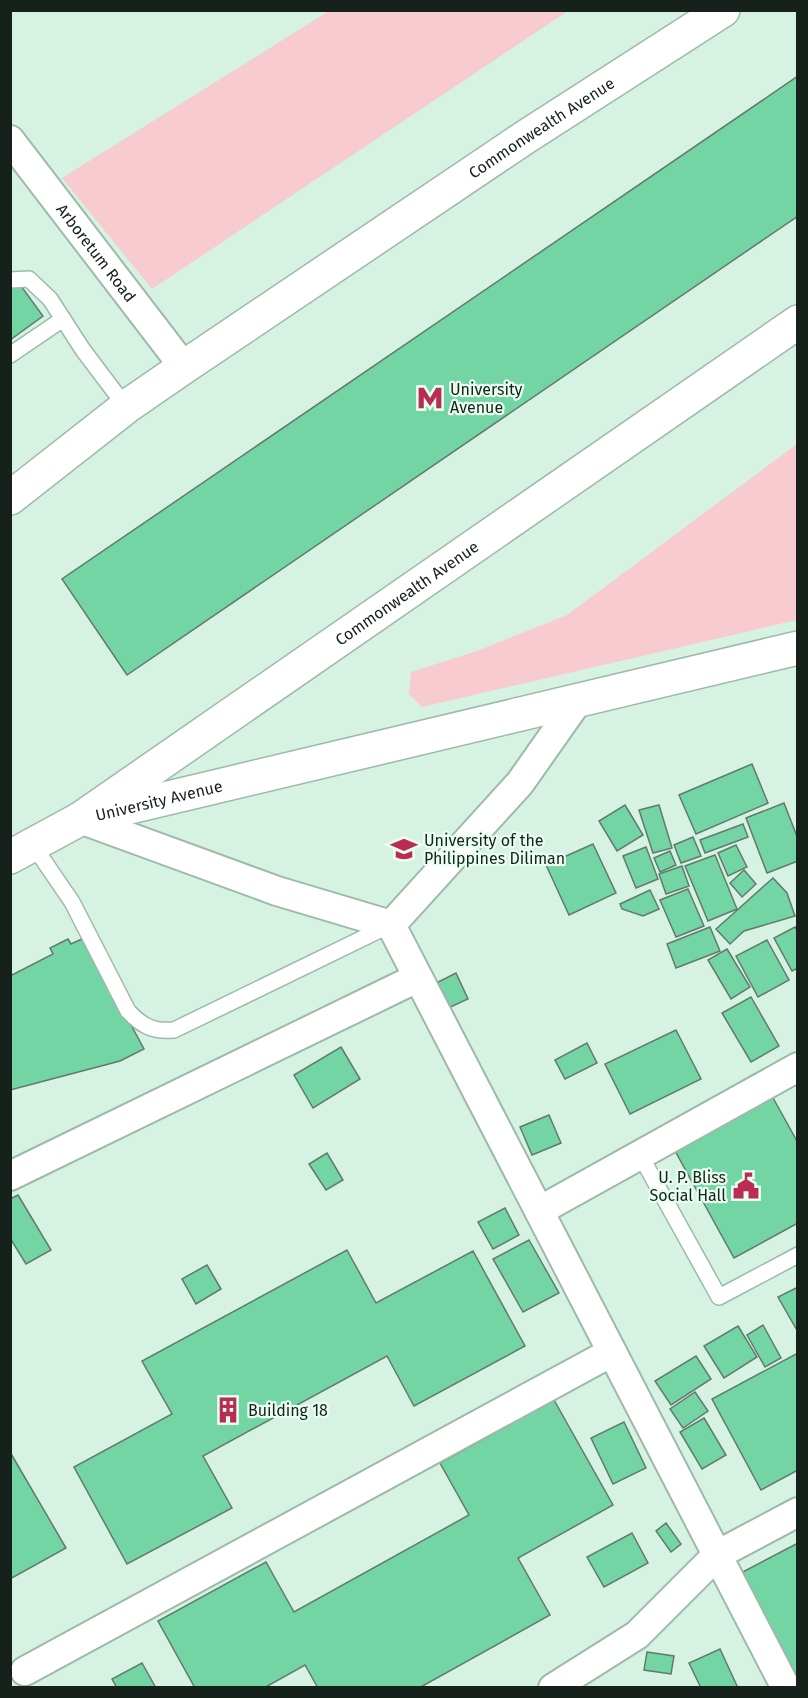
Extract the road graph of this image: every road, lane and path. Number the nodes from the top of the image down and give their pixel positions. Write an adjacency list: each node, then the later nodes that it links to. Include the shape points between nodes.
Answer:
1 (723, 10): 7 (main road, Commonwealth Avenue)
2 (10, 140): 7 (street, Arboretum Road)
3 (10, 280): 4 (lane, via 29,279 50,299)
4 (63, 319): 6 (lane); 8 (lane)
5 (798, 322): 12 (main road, Commonwealth Avenue)
6 (10, 355)
7 (184, 366): 8 (main road, Commonwealth Avenue)
8 (126, 407): 9 (main road, Commonwealth Avenue)
9 (10, 498)
10 (798, 648): 11 (main road, University Avenue)
11 (577, 702): 12 (main road, University Avenue); 14 (street, via 520,783)
12 (80, 819): 13 (main road, Commonwealth Avenue); 14 (street, via 277,891)
13 (22, 851): 14 (lane, via 72,902 128,1011 140,1024 159,1031 174,1030)
14 (391, 925): 15 (street)
15 (417, 978): 18 (street); 19 (street)
16 (798, 1067): 17 (street)
17 (639, 1153): 19 (street); 20 (lane, via 719,1297)
18 (10, 1176)
19 (539, 1210): 21 (street)
20 (798, 1255)
21 (612, 1352): 23 (street); 24 (street)
22 (798, 1512): 23 (street)
23 (717, 1555): 25 (street, via 637,1635); 26 (street)
24 (25, 1671)
25 (553, 1688)
26 (786, 1688)

